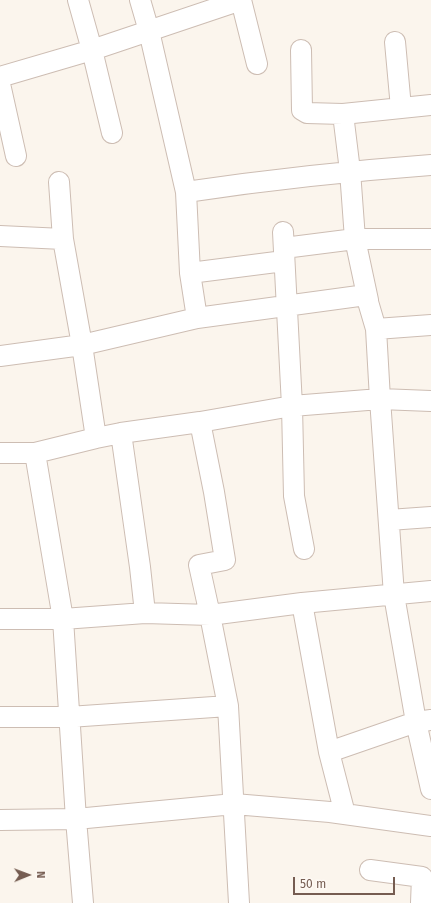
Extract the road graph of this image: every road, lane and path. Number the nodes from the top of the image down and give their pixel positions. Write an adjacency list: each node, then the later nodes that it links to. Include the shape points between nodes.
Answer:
1 (78, 0): 6 (street)
2 (140, 0): 4 (street)
3 (241, 0): 4 (street); 8 (street)
4 (149, 31): 6 (street); 18 (street)
5 (395, 42): 12 (street)
6 (92, 50): 9 (street); 14 (street)
7 (301, 50): 13 (street, via 302,110 307,113)
8 (257, 64)
9 (0, 77)
10 (0, 84): 15 (street)
11 (431, 105): 12 (street)
12 (401, 108): 13 (street)
13 (343, 114): 17 (street)
14 (112, 133)
15 (16, 156)
16 (431, 165): 17 (street)
17 (350, 171): 18 (street, via 240,184); 22 (street)
18 (182, 177): 25 (street)
19 (59, 182): 21 (street)
20 (0, 236): 21 (street)
21 (63, 239): 31 (street)
22 (355, 239): 23 (street); 24 (street); 26 (street)
23 (431, 239)
24 (287, 247): 25 (street); 27 (street)
25 (190, 273): 28 (street)
26 (368, 300): 27 (street, via 366,295); 30 (street)
27 (286, 306): 28 (street); 35 (street)
28 (197, 318): 31 (street)
29 (431, 325): 30 (street)
30 (376, 329): 33 (street)
31 (82, 344): 32 (street); 38 (street)
32 (0, 356)
33 (380, 399): 34 (street); 35 (street); 42 (street)
34 (431, 401)
35 (292, 406): 36 (street); 43 (street, via 294,496)
36 (200, 422): 37 (street); 48 (street, via 226,560 199,565)
37 (121, 433): 38 (street); 47 (street)
38 (96, 438): 40 (street)
39 (0, 453): 40 (street)
40 (35, 453): 50 (street)
41 (431, 517): 42 (street)
42 (389, 520): 45 (street)
43 (304, 549)
44 (431, 591): 45 (street)
45 (394, 595): 46 (street); 54 (street)
46 (302, 603): 48 (street); 55 (street)
47 (145, 613): 48 (street); 50 (street)
48 (210, 616): 51 (street)
49 (0, 619): 50 (street)
50 (63, 619): 53 (street)
51 (228, 706): 53 (street); 57 (street)
52 (0, 717): 53 (street)
53 (69, 717): 59 (street)
54 (423, 721): 55 (street); 56 (street)
55 (329, 752): 58 (street)
56 (431, 790)
57 (234, 804): 58 (street); 59 (street); 64 (street)
58 (345, 814): 61 (street)
59 (76, 819): 60 (street); 63 (street)
60 (0, 820)
61 (431, 826)
62 (370, 870): 65 (street, via 422,877)
63 (83, 903)
64 (239, 903)
65 (421, 903)

